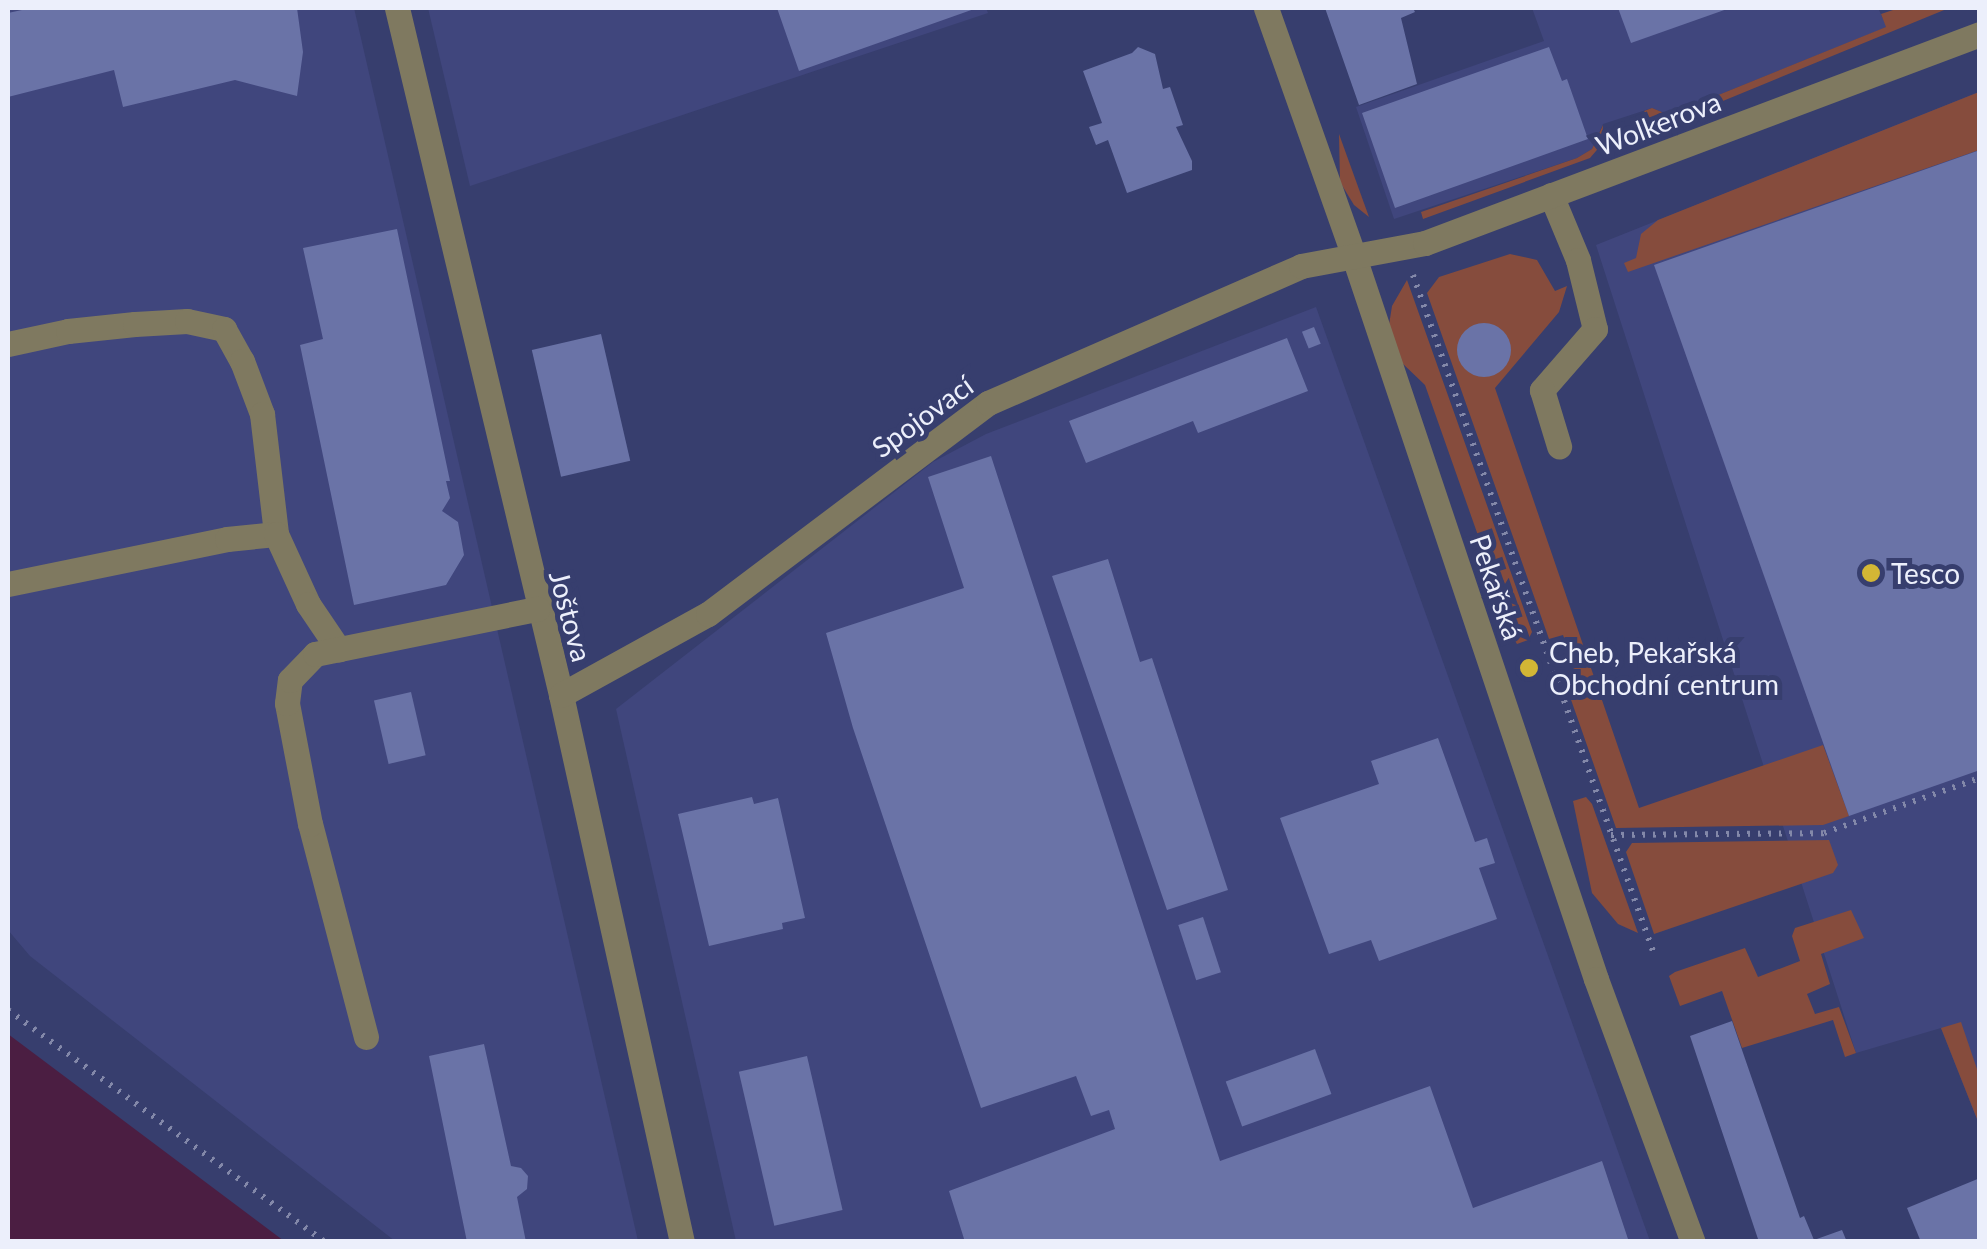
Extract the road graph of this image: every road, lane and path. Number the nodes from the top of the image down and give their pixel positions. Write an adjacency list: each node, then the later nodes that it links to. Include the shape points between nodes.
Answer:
1 (396, 8): 11 (street, Joštova)
2 (1266, 8): 6 (street, Pekařská)
3 (1980, 34): 4 (street, Wolkerova)
4 (1551, 195): 5 (street, Wolkerova); 8 (street, via 1596,328 1542,390)
5 (1403, 247): 6 (street, Wolkerova); 15 (path)
6 (1354, 257): 13 (street, Spojovací, via 1301,266 988,402 708,614); 21 (street, Pekařská, via 1596,979)
7 (8, 344): 9 (street, via 187,320 224,329 262,414)
8 (1559, 446)
9 (276, 534): 10 (street); 12 (street)
10 (8, 584)
11 (537, 609): 12 (street); 13 (street, Joštova)
12 (338, 650): 18 (street, via 305,660 290,680 288,703 310,824)
13 (560, 695): 20 (street, Joštova)
14 (1980, 778): 15 (path, via 1824,833)
15 (1611, 834): 16 (path)
16 (1656, 958)
17 (8, 1010): 19 (path)
18 (366, 1036)
19 (325, 1242)
20 (682, 1242)
21 (1693, 1242)

